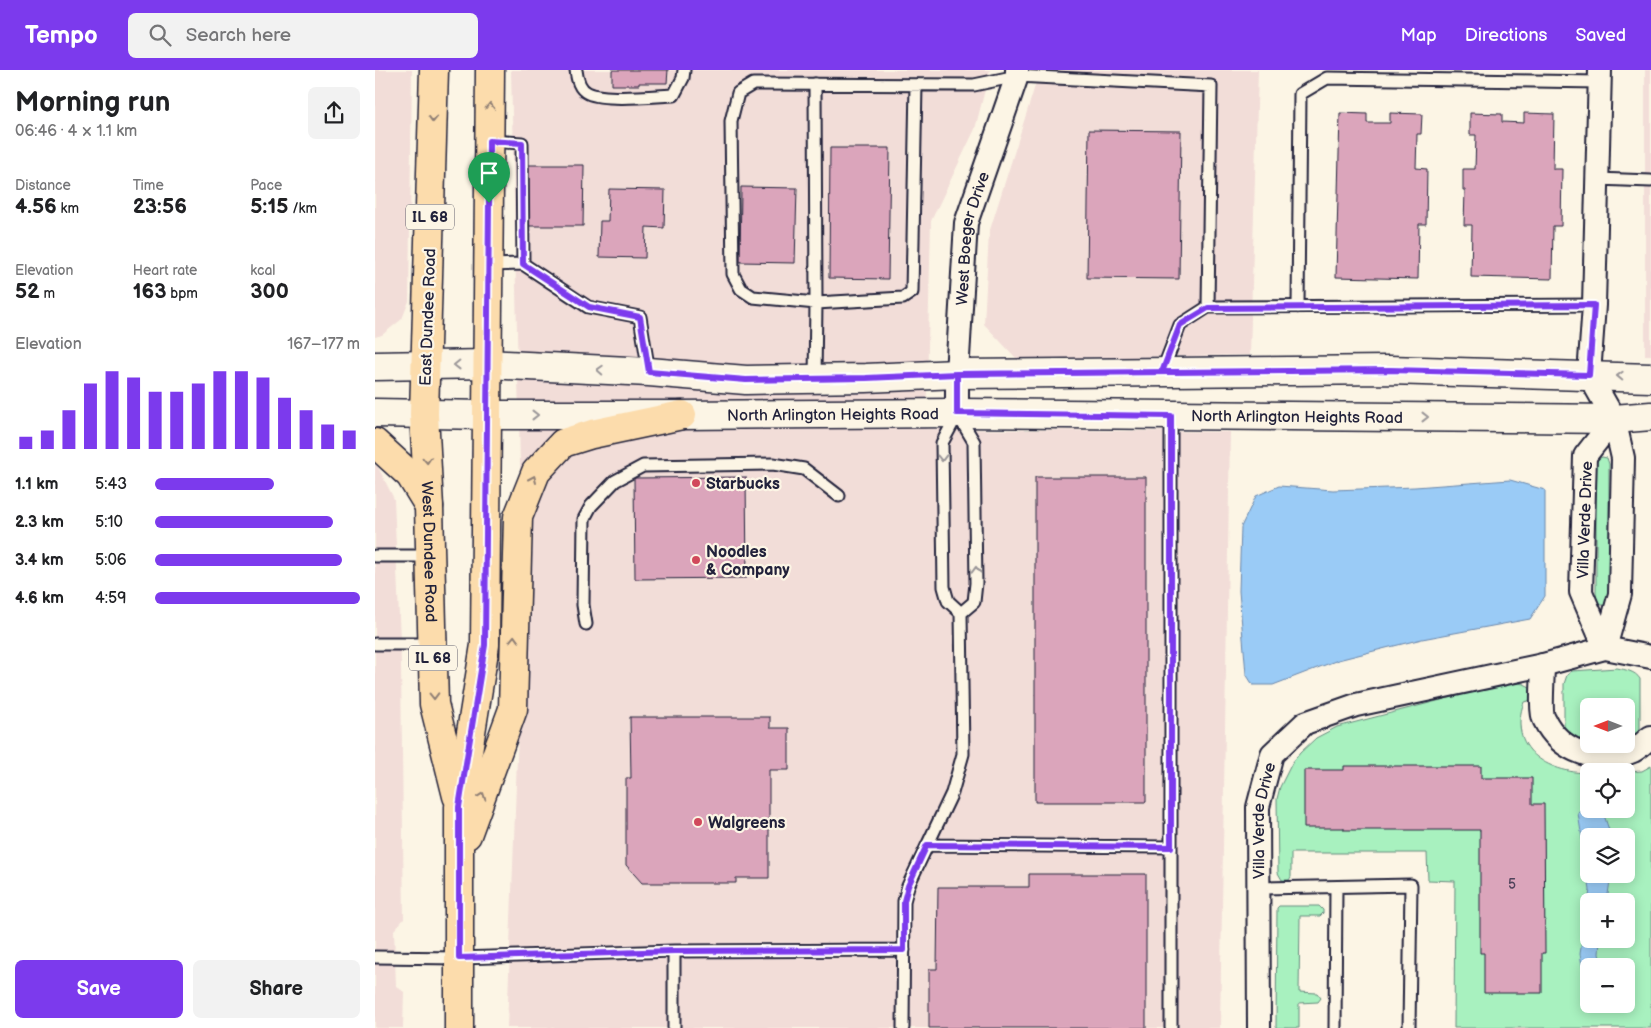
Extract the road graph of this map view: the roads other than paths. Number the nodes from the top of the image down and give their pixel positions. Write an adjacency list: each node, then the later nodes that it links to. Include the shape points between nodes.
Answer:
1 (434, 70): 19 (main road, East Dundee Road / IL 68, one-way to 19)
2 (576, 70): 3 (lane, via 577,82 587,93 605,96 674,95)
3 (684, 70)
4 (492, 71): 9 (main road, IL 68, one-way to 4)
5 (1017, 73): 8 (lane, via 974,85); 17 (lane, via 1211,86); 23 (street, West Boeger Drive, via 965,223)
6 (1600, 76): 10 (street); 16 (lane, via 1327,78 1300,94)
7 (815, 84): 8 (lane); 14 (lane); 14 (lane, via 753,84 738,93 731,121 733,274 741,289 753,297)
8 (916, 85): 14 (lane, via 912,292 903,298)
9 (489, 141): 12 (lane, via 522,143); 13 (main road, IL 68)
10 (1597, 179): 11 (lane); 15 (street)
11 (1651, 180)
12 (523, 264): 13 (lane); 21 (lane, via 589,307 640,317)
13 (488, 265): 18 (main road, IL 68)
14 (816, 303): 26 (lane)
15 (1594, 305): 16 (lane); 24 (street)
16 (1298, 307): 17 (lane)
17 (1208, 308): 22 (lane, via 1180,325)
18 (487, 364): 19 (main road, one-way to 19); 21 (main road, one-way to 18); 30 (main road, IL 68)
19 (426, 365): 20 (main road); 29 (main road, East Dundee Road / IL 68)
20 (375, 366)
21 (649, 372): 26 (main road, via 746,380)
22 (1162, 372): 23 (main road); 24 (main road, via 1389,370)
23 (957, 374): 26 (main road); 28 (street, West Boeger Drive)
24 (1589, 375): 25 (main road, one-way to 24); 34 (street)
25 (1651, 378)
26 (815, 379)
27 (375, 413): 29 (main road, North Arlington Heights Road)
28 (957, 413): 31 (main road, North Arlington Heights Road); 32 (main road, North Arlington Heights Road); 40 (lane, one-way to 40, via 942,443 944,587 948,601); 40 (lane, one-way to 28, via 973,602 976,583 974,442)
29 (424, 414): 30 (main road, North Arlington Heights Road); 37 (main road, West Dundee Road / IL 68, one-way to 37)
30 (486, 416): 31 (main road, North Arlington Heights Road, one-way to 31); 48 (main road, West Dundee Road / IL 68, via 485,645)
31 (682, 416): 51 (main road, one-way to 31, via 513,709 518,518 536,472 563,443)
32 (1171, 416): 34 (main road, North Arlington Heights Road, one-way to 34); 50 (lane)
33 (1651, 416): 34 (main road, North Arlington Heights Road)
34 (1614, 419): 44 (street, via 1623,458 1620,594); 44 (street, Villa Verde Drive, via 1585,456 1581,592)
35 (375, 442): 37 (main road, via 410,475)
36 (839, 496): 41 (lane, via 803,470 773,464 643,466 615,481 591,506 584,519 583,605)
37 (429, 507): 39 (main road, West Dundee Road / IL 68)
38 (375, 556): 39 (lane)
39 (430, 556): 43 (main road, West Dundee Road / IL 68)
40 (961, 613): 49 (lane, via 963,754 952,793)
41 (586, 624)
42 (375, 644): 43 (lane)
43 (432, 644): 48 (main road, West Dundee Road / IL 68, one-way to 48, via 434,704)
44 (1605, 648): 45 (street, Villa Verde Drive); 46 (street, Villa Verde Drive)
45 (1651, 657)
46 (1543, 665): 47 (street, via 1543,718 1558,740 1581,754 1607,758 1633,751); 53 (street, Villa Verde Drive, via 1356,705 1305,723 1272,754 1258,807)
47 (1651, 737)
48 (459, 807): 51 (main road, West Dundee Road / IL 68)
49 (927, 845): 50 (lane); 54 (lane, via 904,901)
50 (1171, 847): 61 (lane)
51 (459, 858): 57 (main road, West Dundee Road / IL 68)
52 (1336, 887): 53 (lane); 63 (lane); 64 (lane, via 1411,885)
53 (1259, 888): 62 (street, Villa Verde Drive)
54 (904, 950): 55 (lane); 60 (lane)
55 (674, 951): 57 (lane); 59 (lane)
56 (375, 957): 57 (lane)
57 (459, 958): 58 (main road, West Dundee Road / IL 68)
58 (459, 1028)
59 (674, 1028)
60 (903, 1028)
61 (1171, 1028)
62 (1259, 1028)
63 (1335, 1028)
64 (1409, 1028)

